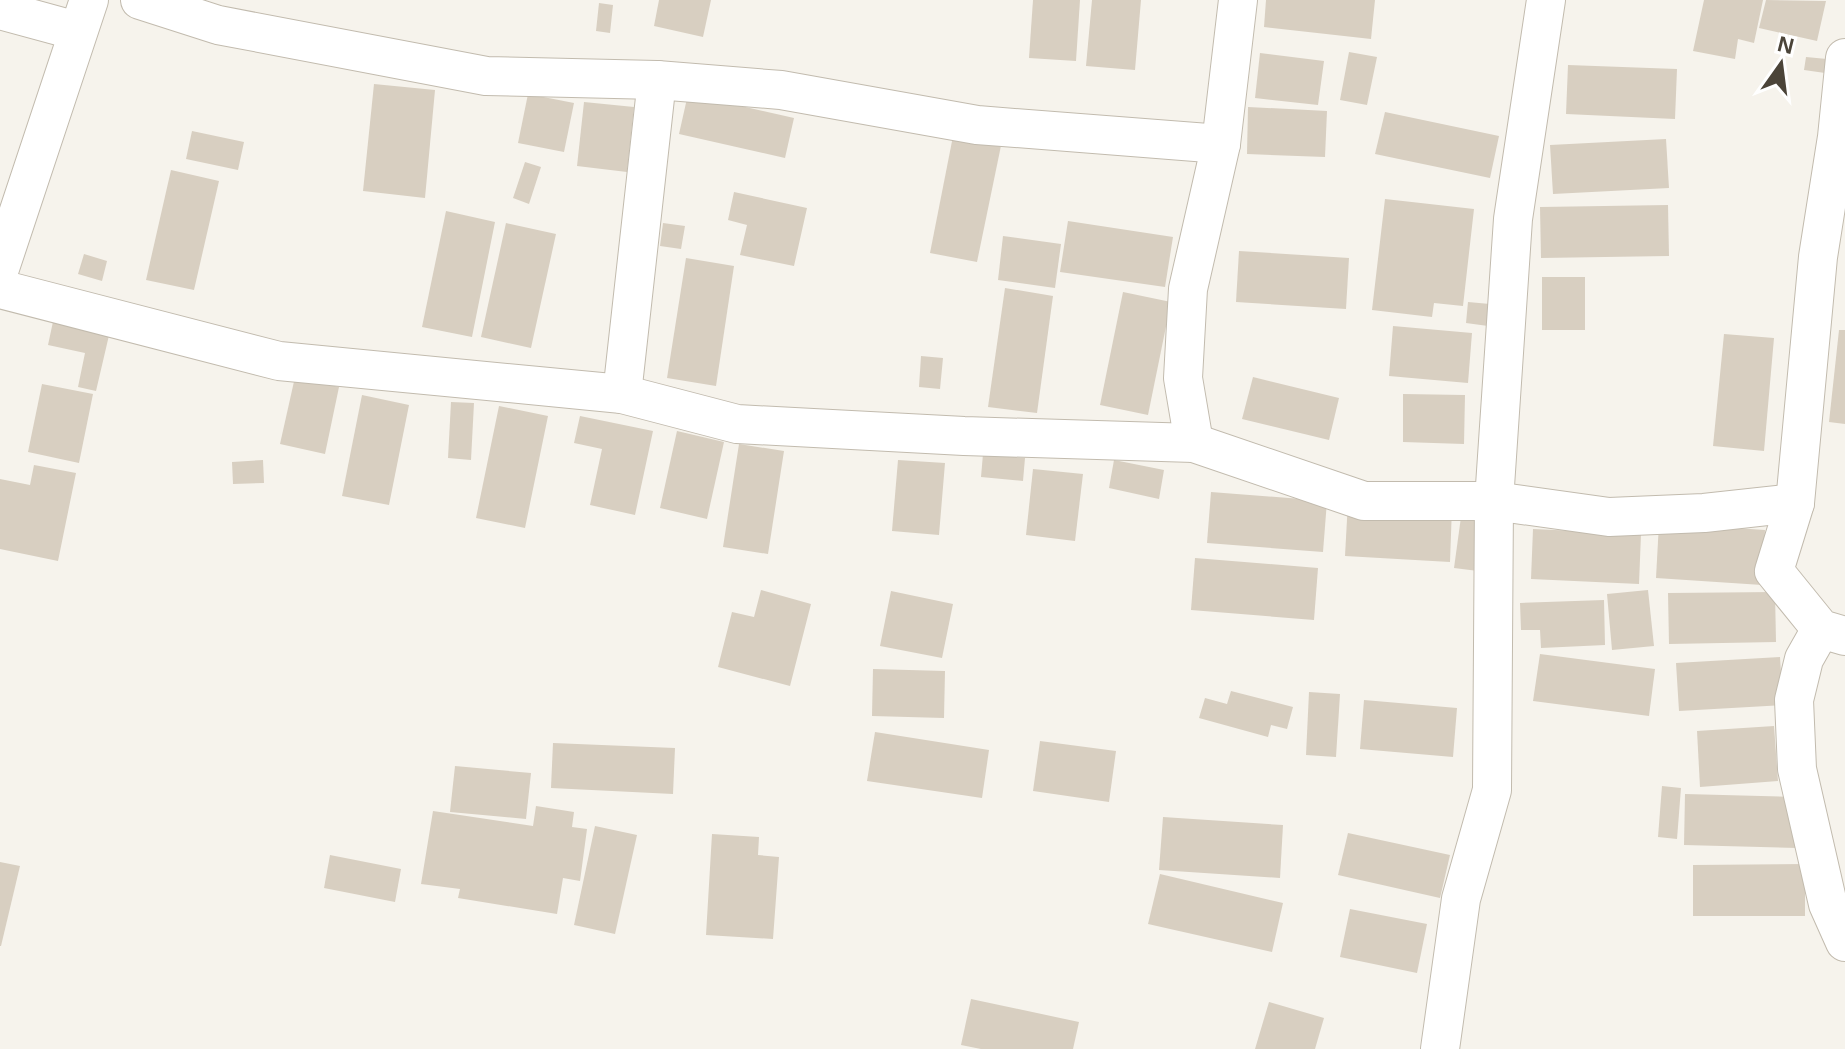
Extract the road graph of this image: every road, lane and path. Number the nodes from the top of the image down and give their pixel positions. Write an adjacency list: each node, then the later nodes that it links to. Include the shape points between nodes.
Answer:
1 (140, 0): 7 (street, via 218,25 486,76)
2 (1238, 0): 8 (street)
3 (1546, 0): 14 (street, via 1513,219)
4 (0, 10): 5 (street)
5 (83, 15): 9 (street)
6 (1845, 58): 11 (street, via 1818,257)
7 (657, 80): 8 (street, via 781,90 977,125); 12 (street)
8 (1221, 144): 13 (street, via 1188,289 1183,378)
9 (0, 268)
10 (0, 289): 12 (street, via 279,361)
11 (1829, 319): 15 (street)
12 (622, 394): 13 (street, via 737,424)
13 (1194, 443): 14 (street, via 1364,501)
14 (1494, 501): 15 (street, via 1609,517); 18 (street, via 1492,790 1461,899)
15 (1795, 503): 16 (street, via 1774,571)
16 (1833, 633): 17 (street, via 1804,659 1794,700 1797,769 1828,904)
17 (1845, 942)
18 (1440, 1049)

